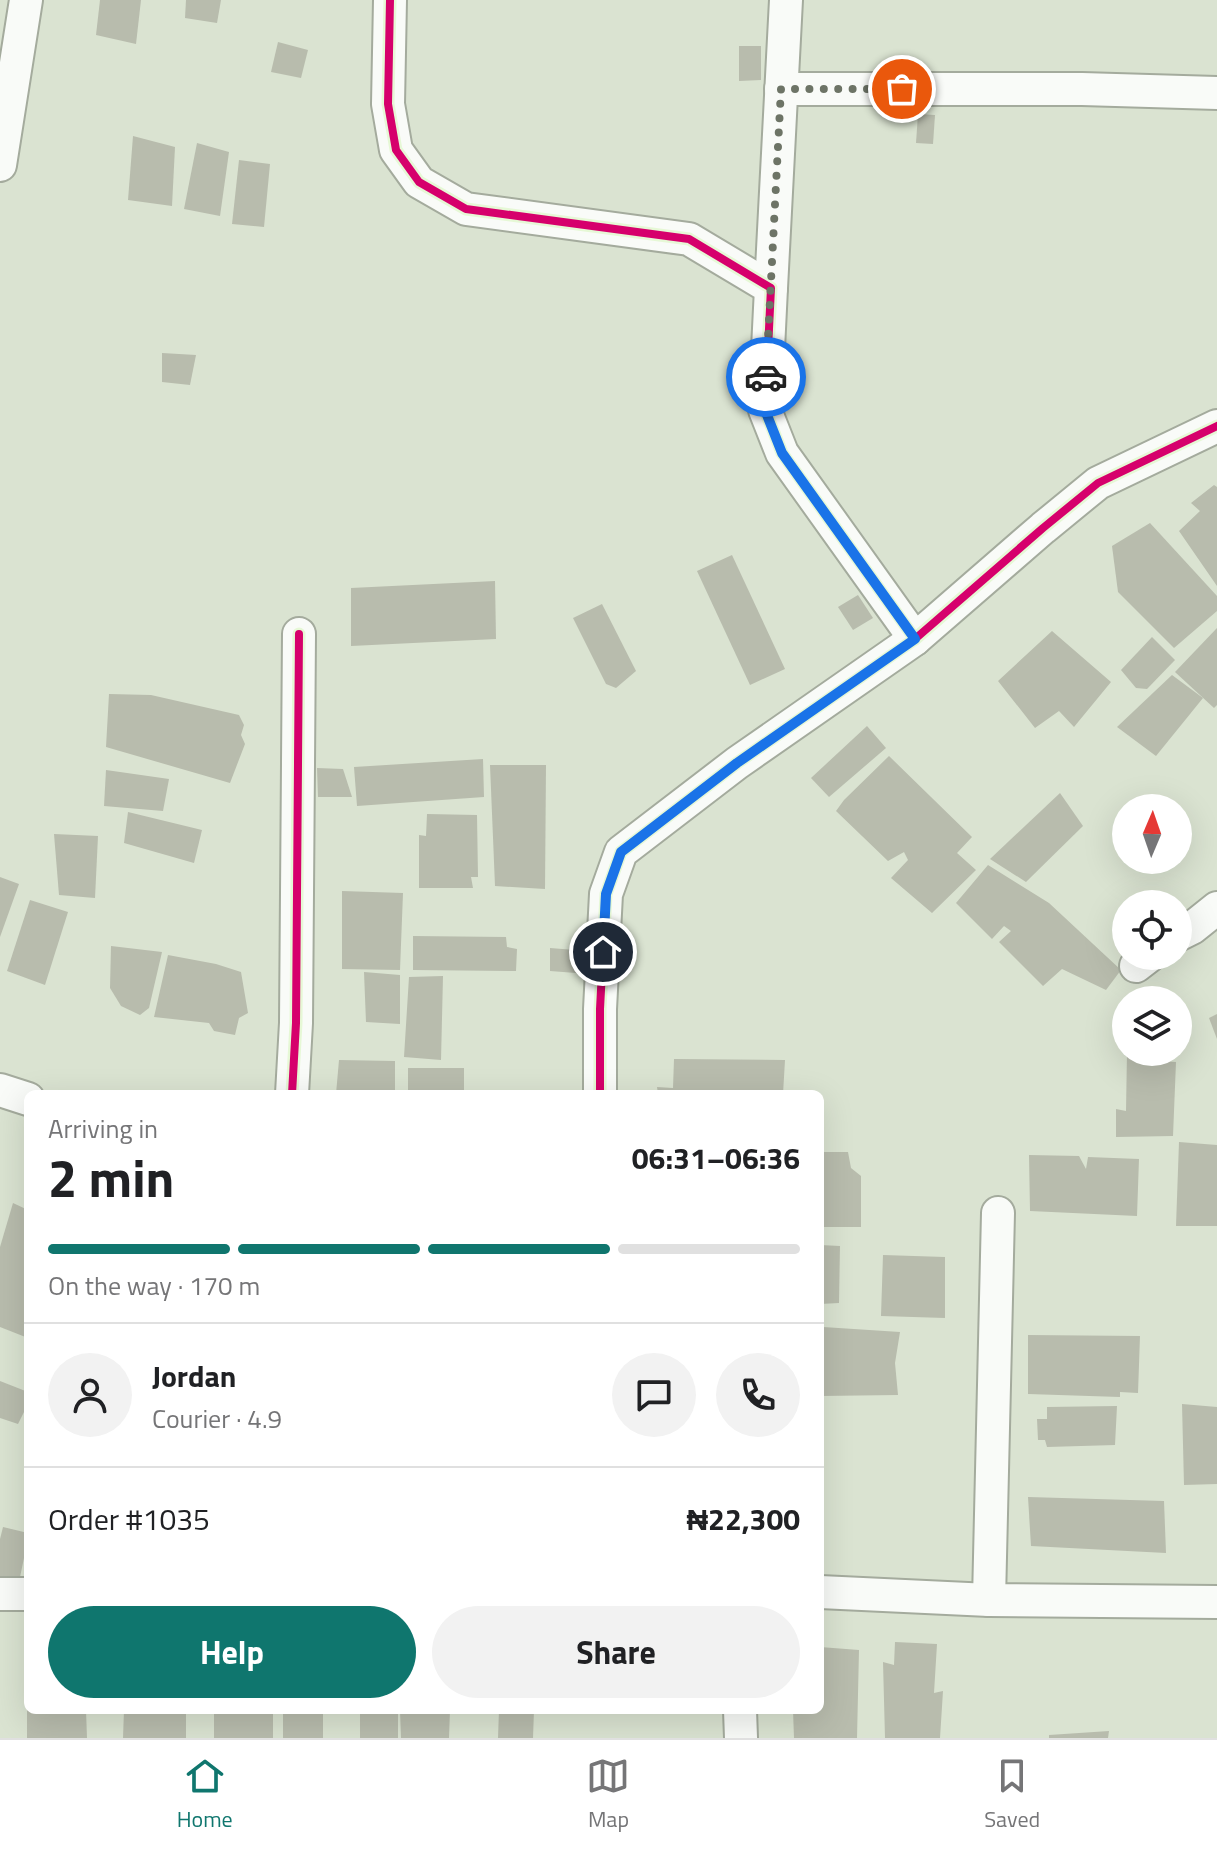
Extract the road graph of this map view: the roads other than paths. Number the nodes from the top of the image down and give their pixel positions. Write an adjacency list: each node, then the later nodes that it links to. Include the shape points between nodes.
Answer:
1 (26, 0): 6 (street)
2 (390, 0): 7 (street, via 388,104 396,150 419,182 466,209 689,239)
3 (786, 0): 4 (street)
4 (781, 89): 5 (street); 7 (street)
5 (1217, 93)
6 (0, 165)
7 (771, 288): 10 (street, via 765,410 782,453)
8 (1217, 426): 10 (street, via 1098,483)
9 (299, 634): 14 (street)
10 (915, 639): 15 (street, via 737,763 621,852 606,894)
11 (1217, 908): 12 (street)
12 (1192, 928)
13 (0, 1090): 16 (street)
14 (292, 1090)
15 (600, 1090)
16 (24, 1098)
17 (998, 1213): 21 (street)
18 (824, 1592): 21 (street)
19 (0, 1594): 20 (street)
20 (24, 1594)
21 (989, 1600): 22 (street)
22 (1217, 1602)
23 (740, 1714): 24 (street)
24 (741, 1738)

